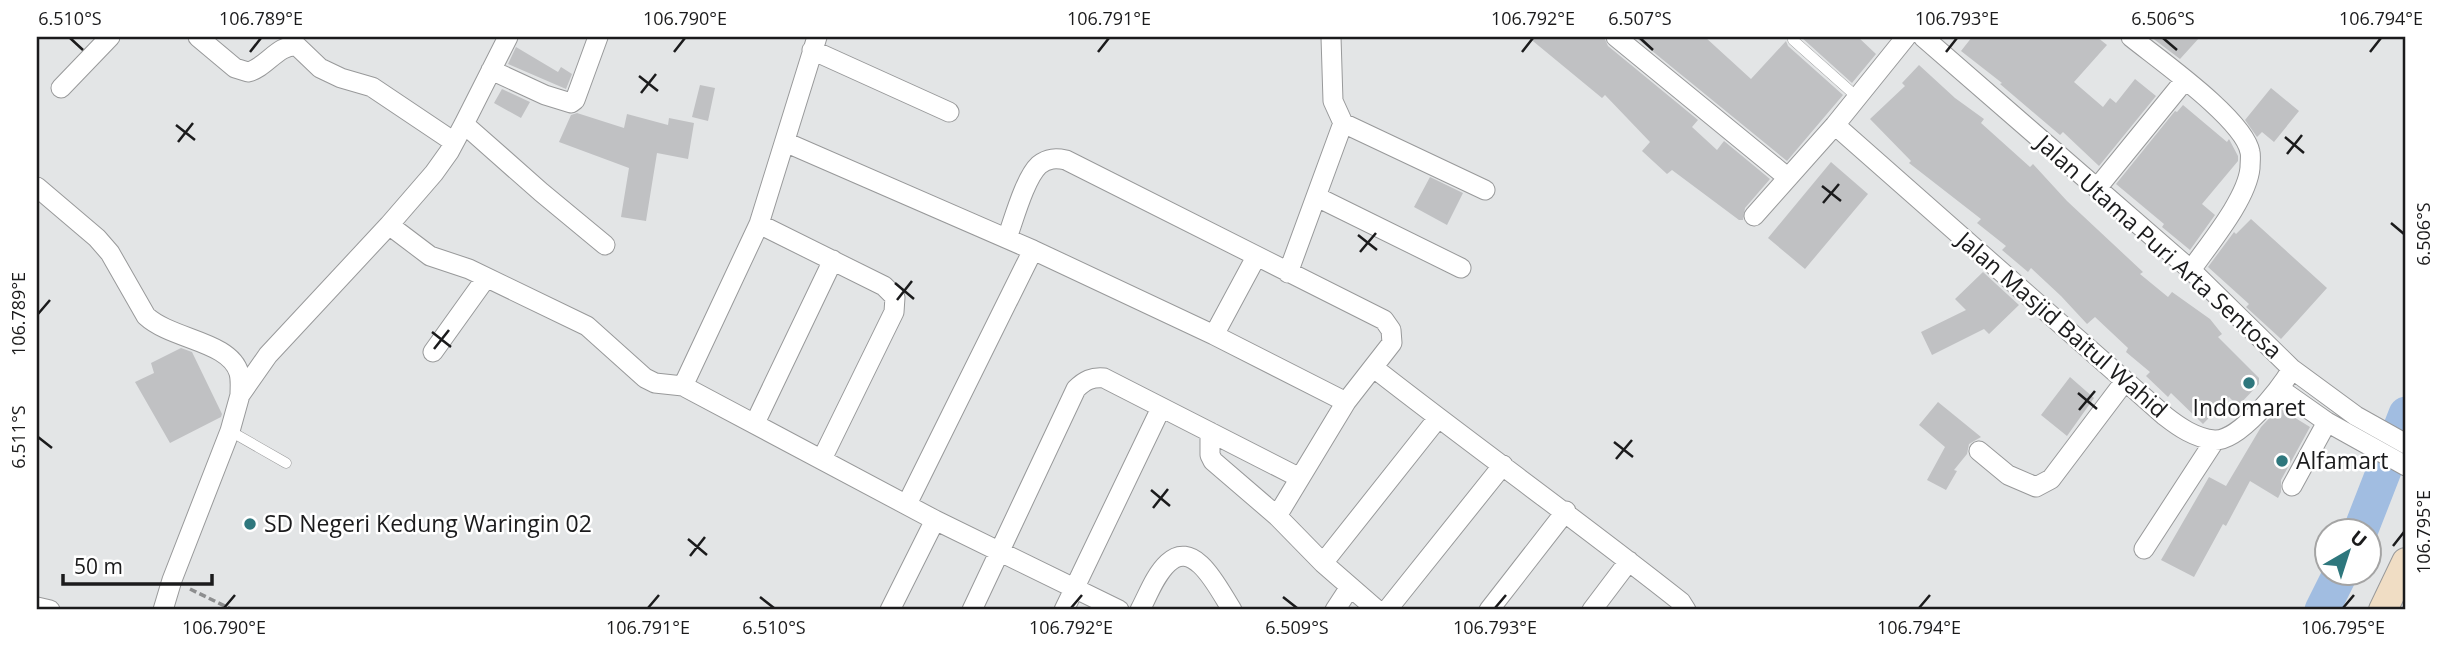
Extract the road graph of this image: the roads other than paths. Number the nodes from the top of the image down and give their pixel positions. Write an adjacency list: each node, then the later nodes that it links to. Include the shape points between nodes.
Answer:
1 (110, 37): 14 (street)
2 (198, 37): 20 (street, via 235,68 248,72 284,48 297,46 320,68 372,87)
3 (508, 37): 12 (street)
4 (598, 37): 12 (street, via 571,103)
5 (1331, 37): 17 (street, via 1333,101)
6 (1616, 37): 22 (street)
7 (1906, 37): 15 (street)
8 (1923, 37): 24 (street, Jalan Utama Puri Arta Sentosa)
9 (2131, 37): 13 (street)
10 (1793, 40): 15 (lane)
11 (814, 43): 16 (street); 21 (street)
12 (491, 70): 18 (street)
13 (2185, 80): 24 (street); 36 (street, via 2232,123 2250,150 2250,170 2237,200)
14 (61, 88)
15 (1857, 97): 19 (street)
16 (949, 112)
17 (1343, 123): 25 (street); 26 (street)
18 (464, 124): 20 (street); 31 (street)
19 (1835, 125): 22 (street); 43 (street, Jalan Masjid Baitul Wahid)
20 (454, 142): 29 (street)
21 (785, 142): 28 (street); 30 (street)
22 (1787, 177): 27 (street)
23 (37, 187): 46 (street, via 110,253 153,323 233,360 240,376)
24 (2097, 188): 36 (street, Jalan Utama Puri Arta Sentosa)
25 (1485, 190)
26 (1317, 197): 35 (street); 37 (street)
27 (1754, 216)
28 (759, 224): 34 (street); 44 (street)
29 (389, 225): 38 (street, via 429,257); 46 (street, via 268,355)
30 (1007, 238): 32 (street); 33 (street, via 1032,173 1055,158)
31 (605, 245)
32 (1033, 250): 39 (street); 64 (street)
33 (1256, 257): 37 (street); 39 (street)
34 (833, 260): 51 (street); 58 (street, via 884,286 896,304)
35 (1461, 268)
36 (2191, 270): 42 (street, Jalan Utama Puri Arta Sentosa)
37 (1288, 273): 41 (street, via 1384,320 1392,342)
38 (486, 278): 40 (street); 44 (street, via 587,326 645,378)
39 (1214, 335): 47 (street)
40 (433, 352)
41 (1374, 368): 47 (street); 49 (street)
42 (2292, 369): 45 (street); 52 (street, Jalan Utama Puri Arta Sentosa)
43 (2125, 381): 55 (street, Jalan Masjid Baitul Wahid, via 2181,428); 57 (street, via 2051,479 2036,487 2008,475)
44 (683, 386): 51 (street)
45 (2280, 389): 50 (street, Jalan Utama Puri Arta Sentosa); 55 (street, via 2238,431)
46 (240, 395): 53 (street)
47 (1346, 402): 62 (street)
48 (1161, 408): 54 (street); 69 (street, via 1104,378 1084,381 1076,388); 74 (street)
49 (1438, 418): 60 (street); 72 (street)
50 (2327, 422): 52 (street, Jalan Utama Puri Arta Sentosa); 63 (street)
51 (755, 423): 58 (street)
52 (2351, 424): 56 (street, Jalan Utama Puri Arta Sentosa); 61 (street, Jalan Utama Puri Arta Sentosa)
53 (230, 431): 59 (lane); 77 (street)
54 (1210, 432): 62 (street); 66 (street, via 1213,461)
55 (2215, 440): 68 (street)
56 (2406, 444)
57 (1979, 451)
58 (822, 459): 64 (street)
59 (286, 463)
60 (1503, 465): 65 (street); 86 (street)
61 (2406, 466)
62 (1300, 478): 66 (street)
63 (2292, 486)
64 (906, 504): 67 (street)
65 (1566, 511): 70 (street); 87 (street)
66 (1277, 516): 72 (street)
67 (935, 520): 69 (street); 78 (street)
68 (2144, 549)
69 (998, 551): 74 (street); 79 (street)
70 (1629, 561): 88 (street); 89 (street)
71 (2406, 562): 90 (main road)
72 (1323, 563): 73 (street)
73 (1350, 587): 84 (street); 85 (street)
74 (1074, 589): 80 (street); 81 (street)
75 (37, 607): 76 (street)
76 (50, 610)
77 (163, 610)
78 (890, 610)
79 (972, 610)
80 (1064, 610)
81 (1119, 610)
82 (1140, 610): 83 (street, via 1162,570 1179,556 1200,563)
83 (1232, 610)
84 (1335, 610)
85 (1377, 610)
86 (1387, 610)
87 (1489, 610)
88 (1592, 610)
89 (1686, 610)
90 (2382, 610)

